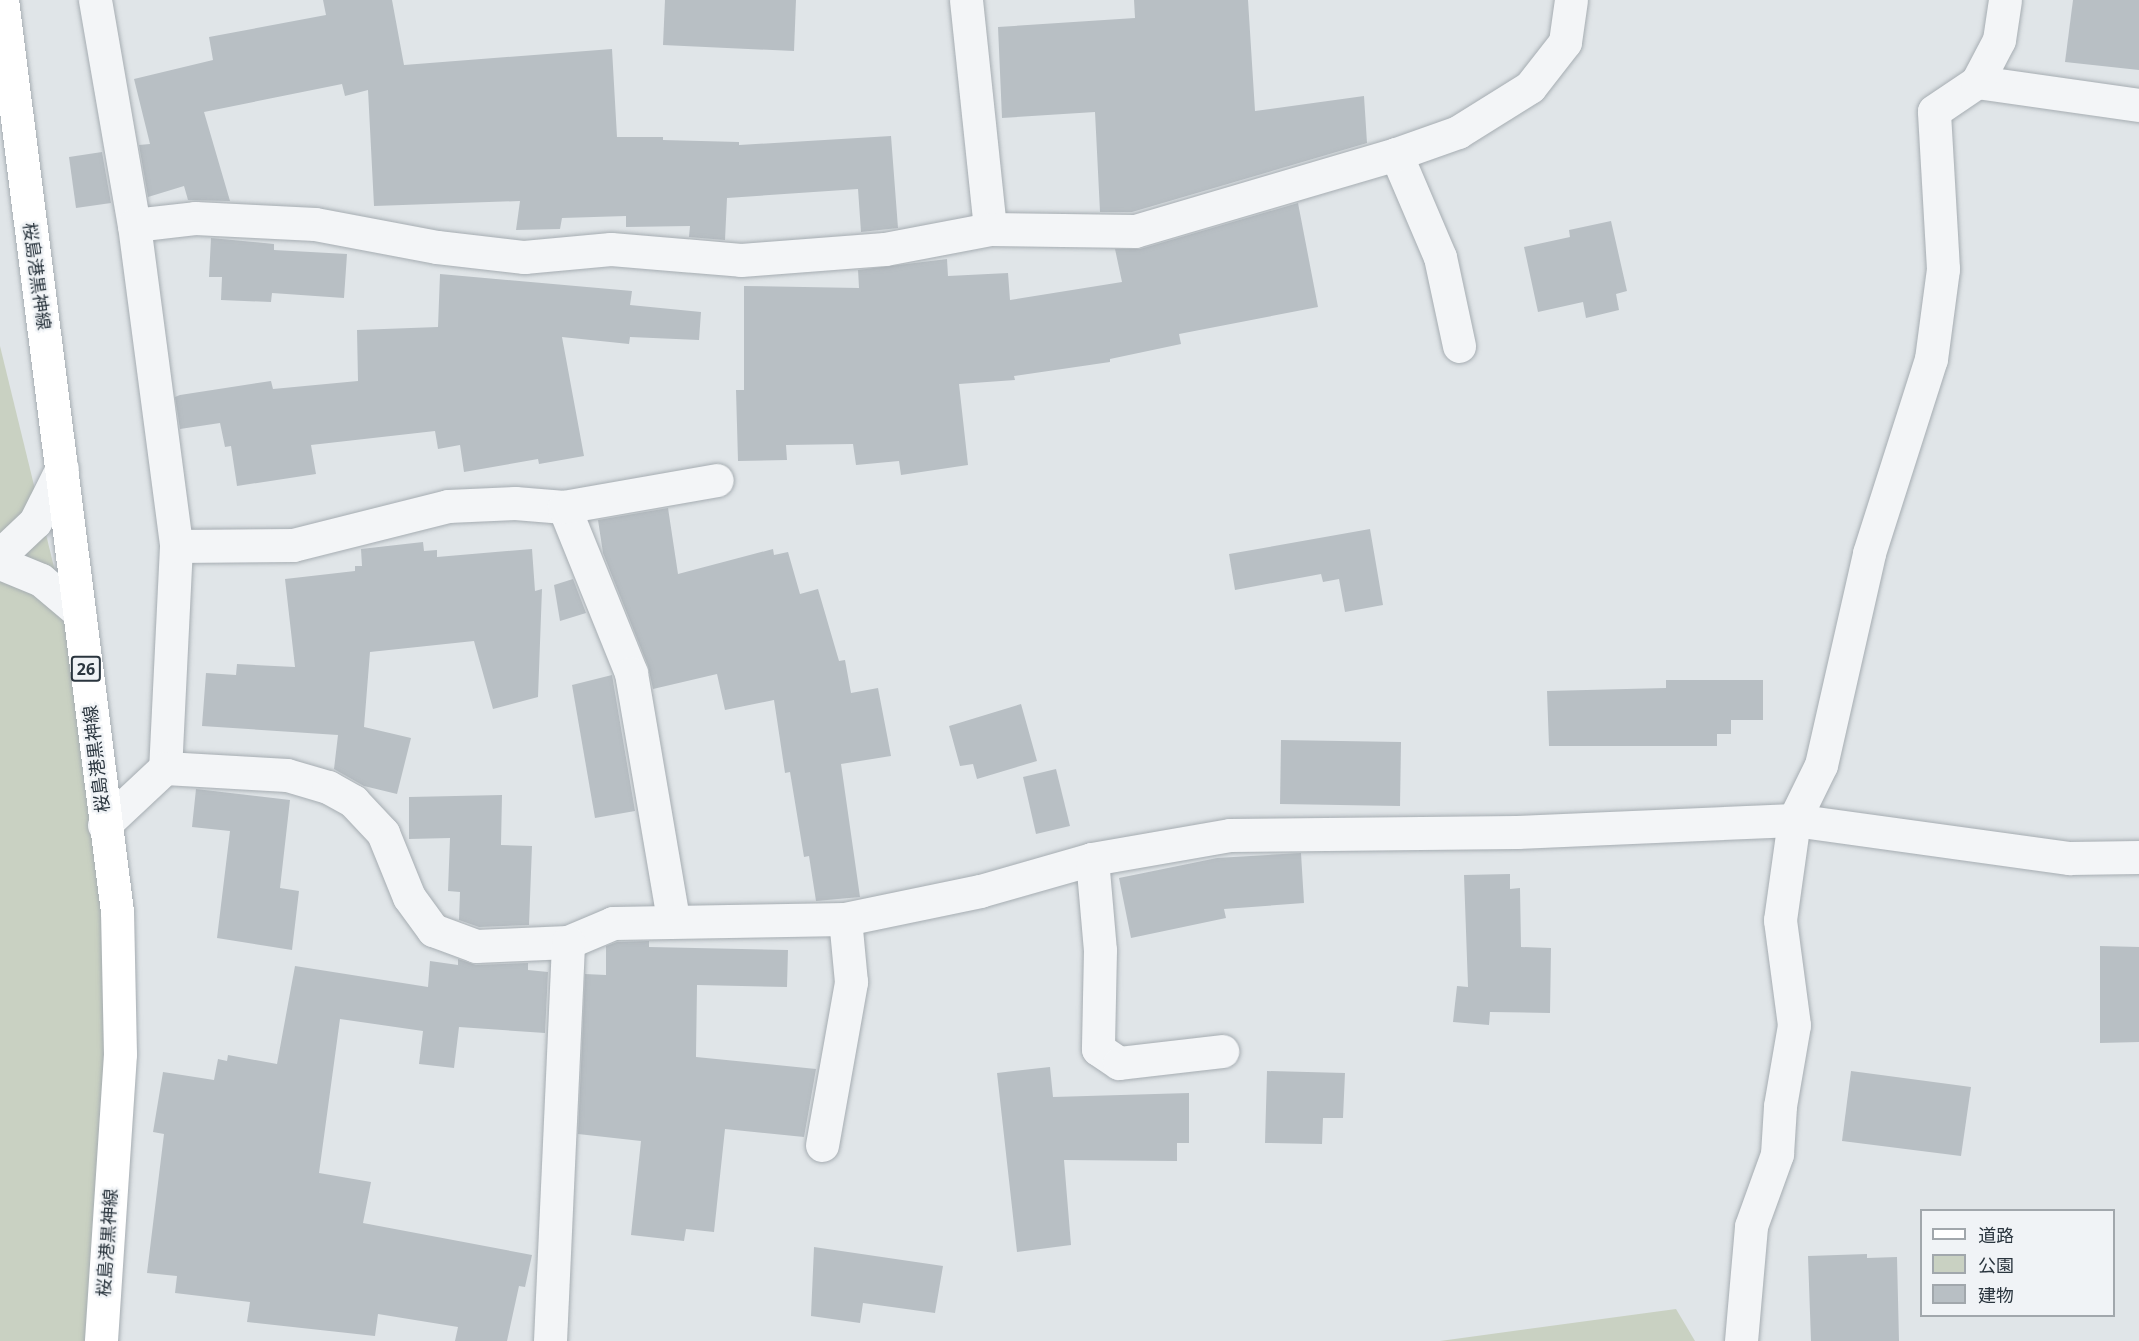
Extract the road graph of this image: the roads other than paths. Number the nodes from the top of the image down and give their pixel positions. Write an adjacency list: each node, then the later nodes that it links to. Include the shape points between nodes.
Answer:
1 (2, 0): 12 (main road, 桜島港黒神線 / 26)
2 (95, 0): 9 (street)
3 (966, 0): 10 (street)
4 (1571, 0): 8 (street, via 1564,42 1530,87 1458,132)
5 (2005, 0): 6 (street, via 1999,40)
6 (1977, 82): 7 (street); 20 (street, via 1934,111 1943,269 1931,359 1869,553 1821,765)
7 (2139, 105)
8 (1396, 154): 10 (street, via 1135,231); 11 (street, via 1440,256)
9 (134, 225): 10 (street, via 195,218 315,224 437,247 524,257 611,249 741,260 885,249); 15 (street)
10 (990, 229)
11 (1459, 346)
12 (62, 468): 16 (street, via 35,522); 18 (main road, 桜島港黒神線 / 26)
13 (717, 480): 14 (street)
14 (564, 507): 15 (street, via 515,503 448,506 293,545); 25 (street, via 631,673)
15 (176, 546): 19 (street)
16 (0, 555)
17 (0, 563): 18 (street, via 41,580)
18 (79, 612): 21 (main road, 桜島港黒神線 / 26)
19 (165, 768): 21 (street); 26 (street, via 287,775 328,787 353,801 383,833 409,897 433,930 476,946)
20 (1794, 820): 22 (street, via 2069,858); 23 (street, via 1517,832 1230,835); 31 (street, via 1780,920 1794,1025 1777,1154 1751,1226)
21 (104, 825): 29 (main road, 桜島港黒神線 / 26, via 117,911 120,1054)
22 (2139, 857)
23 (1092, 859): 24 (street, via 980,891); 27 (street, via 1100,950 1098,1048 1119,1063)
24 (845, 919): 25 (street); 28 (street, via 851,982)
25 (673, 920): 26 (street, via 613,923)
26 (568, 942): 30 (street)
27 (1222, 1051)
28 (822, 1145)
29 (100, 1341)
30 (550, 1341)
31 (1741, 1341)

